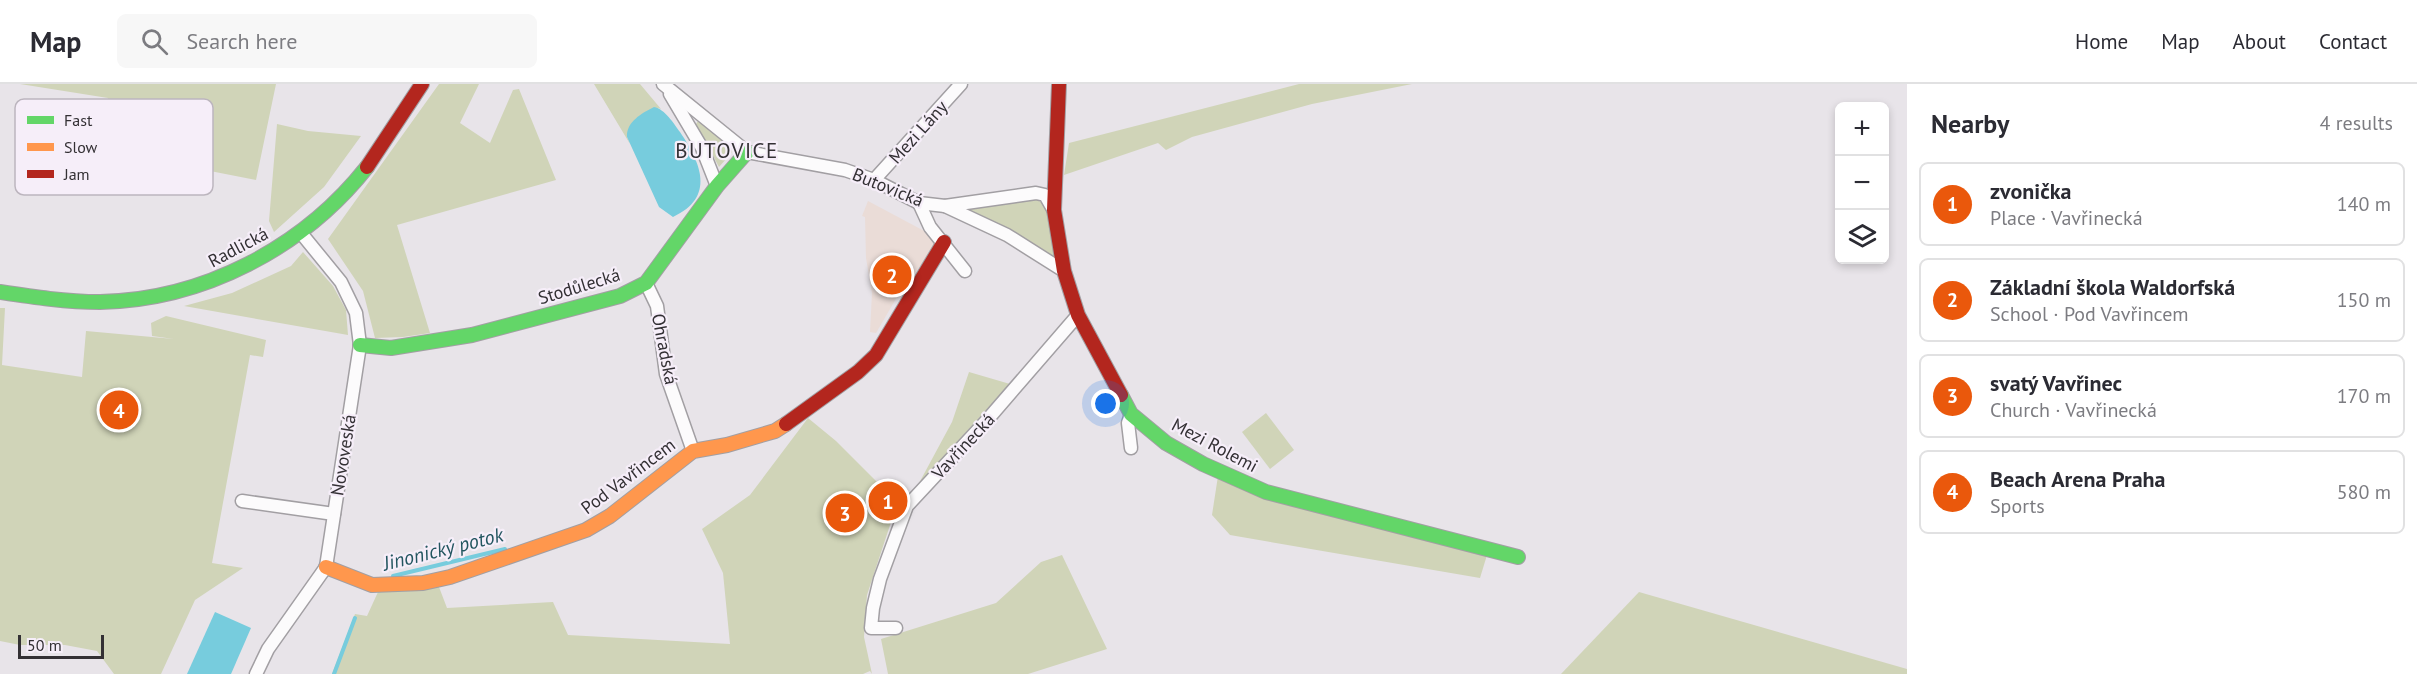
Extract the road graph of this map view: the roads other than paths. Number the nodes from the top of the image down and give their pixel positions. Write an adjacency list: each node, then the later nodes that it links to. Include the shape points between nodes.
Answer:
1 (422, 84): 11 (street, Radlická, via 358,177)
2 (961, 84): 6 (street, Mezi Lány)
3 (1059, 84): 10 (street, Mezi Rolemi)
4 (664, 85): 5 (street, Butovická); 7 (street, Butovická, via 702,148)
5 (747, 152): 6 (street, Butovická, via 820,164); 7 (street, Stodůlecká)
6 (874, 180): 8 (street, Butovická)
7 (717, 186): 15 (street, Stodůlecká)
8 (919, 203): 9 (street, Butovická); 12 (street, via 930,227)
9 (945, 206): 10 (street, Butovická, via 1036,193 1045,195); 14 (street, via 1007,235)
10 (1054, 210): 14 (street, Mezi Rolemi)
11 (301, 233): 16 (street, Radlická, via 230,275 157,297 93,303); 18 (street, Novoveská, via 341,282 356,313)
12 (944, 242): 13 (street); 21 (street, Pod Vavřincem, via 884,343 858,372 774,431)
13 (965, 271)
14 (1064, 271): 17 (street, Mezi Rolemi)
15 (646, 282): 18 (street, Stodůlecká, via 620,296 472,335 391,348); 21 (street, Ohradská, via 657,306 666,374)
16 (0, 292)
17 (1078, 315): 19 (street, Mezi Rolemi); 26 (street, Vavřinecká, via 907,506 880,579 871,628)
18 (360, 345): 23 (street, Novoveská)
19 (1131, 414): 20 (street); 24 (street, Mezi Rolemi, via 1167,443 1203,464 1266,492)
20 (1131, 448)
21 (693, 450): 25 (street, Pod Vavřincem, via 610,516 586,530 450,578 372,585)
22 (242, 501): 23 (street)
23 (334, 514): 25 (street, Novoveská)
24 (1518, 557)
25 (326, 567): 27 (street, Novoveská, via 268,649)
26 (896, 628)
27 (256, 674)

